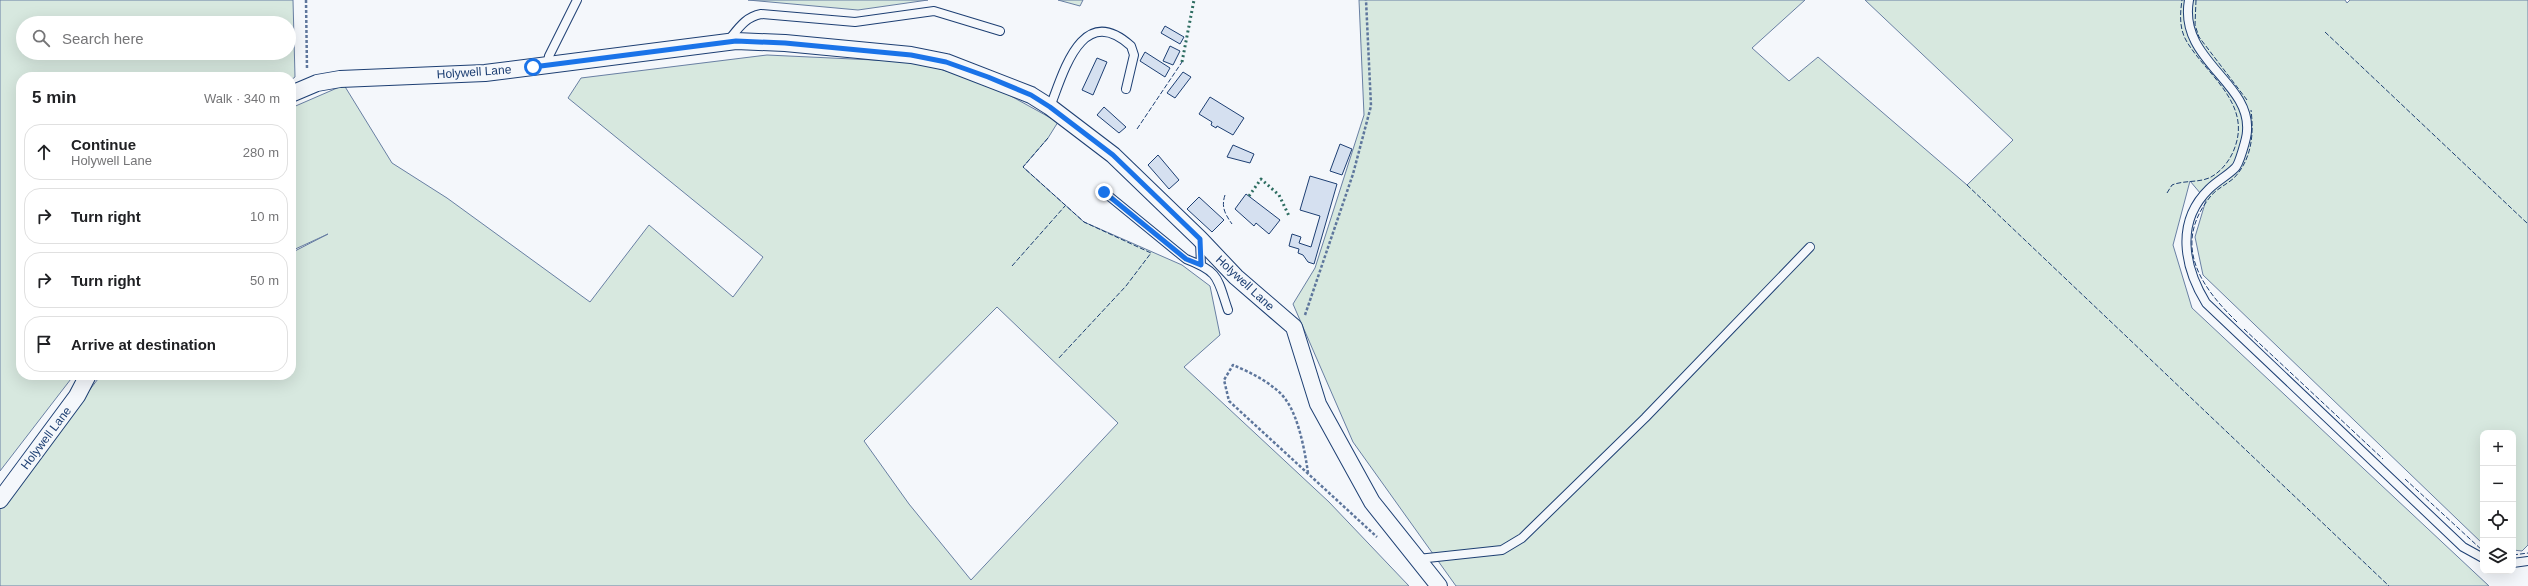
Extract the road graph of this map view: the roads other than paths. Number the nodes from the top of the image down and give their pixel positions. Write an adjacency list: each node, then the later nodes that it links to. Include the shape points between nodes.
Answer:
1 (577, 0): 5 (lane)
2 (2189, 0): 16 (lane, via 2187,12 2193,41 2244,108 2247,131 2237,167 2208,189 2194,208 2189,224 2186,254 2198,289 2206,303 2463,547)
3 (1000, 31): 4 (lane, via 934,11 855,22 761,14 752,15 742,23)
4 (727, 42): 5 (street, Holywell Lane); 8 (street, Holywell Lane, via 785,43 911,55 946,62 1031,95)
5 (547, 65): 7 (street, Holywell Lane, via 485,73 340,79 317,83)
6 (1126, 89): 8 (lane, via 1134,55 1131,46 1110,34 1091,34 1082,39 1074,49)
7 (296, 92)
8 (1050, 107): 10 (street, Holywell Lane, via 1113,155)
9 (1104, 192): 12 (lane, via 1186,259)
10 (1200, 239): 12 (lane); 17 (street, Holywell Lane, via 1236,277 1294,327 1318,404 1372,502)
11 (1810, 247): 17 (lane, via 1645,418 1522,538 1502,550)
12 (1201, 265): 13 (lane, via 1217,276)
13 (1228, 310)
14 (85, 380): 15 (street, Holywell Lane, via 77,396)
15 (0, 500)
16 (2480, 556)
17 (1418, 559): 20 (street, Holywell Lane)
18 (2528, 561): 19 (lane)
19 (2516, 562)
20 (1439, 586)

